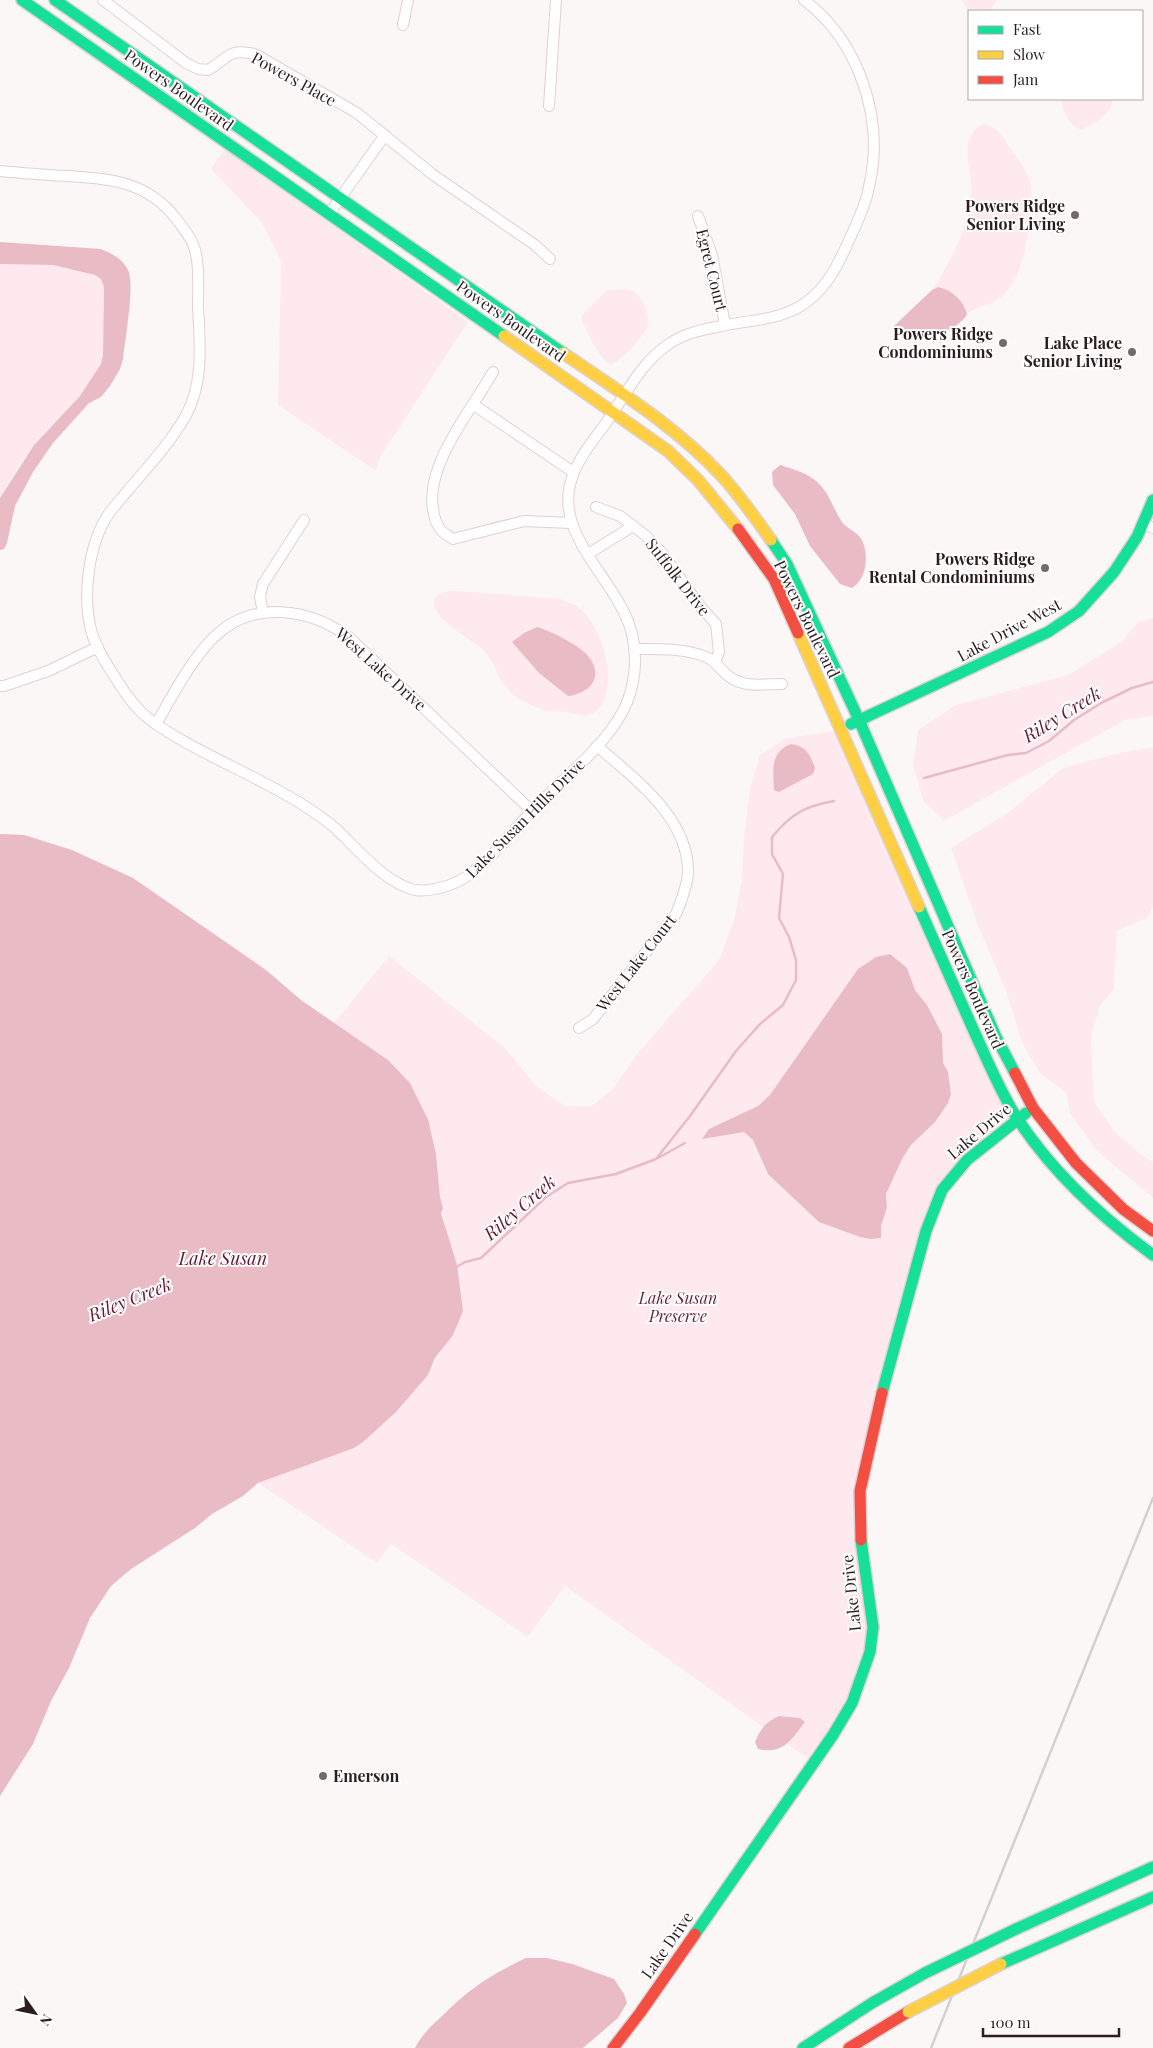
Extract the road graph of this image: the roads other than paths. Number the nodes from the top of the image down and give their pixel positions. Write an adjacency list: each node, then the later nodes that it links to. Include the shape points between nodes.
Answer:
1 (22, 0): 12 (main road, Powers Boulevard)
2 (55, 0): 11 (main road, Powers Boulevard)
3 (103, 0): 9 (street, Powers Place, via 198,69 208,70 217,66 231,53 255,54)
4 (408, 0): 7 (street)
5 (556, 0): 8 (street)
6 (804, 0): 15 (street, Lake Susan Hills Drive, via 828,22 859,70 872,122 872,177 864,206 826,284 796,309 776,317)
7 (403, 25)
8 (549, 106)
9 (385, 135): 11 (street); 14 (street, Powers Place, via 432,174 535,245)
10 (0, 171): 29 (street, Lake Susan Hills Drive, via 111,179 142,190 168,207 196,251 199,382 183,421 105,518 92,554 87,590 90,625)
11 (339, 198): 12 (street); 17 (main road, Powers Boulevard)
12 (329, 214): 19 (main road, Powers Boulevard)
13 (698, 216): 15 (street, Egret Court, via 712,254)
14 (550, 259)
15 (725, 325): 17 (street, Lake Susan Hills Drive, via 688,334 668,344 644,366)
16 (494, 372): 18 (street)
17 (625, 396): 19 (street, Lake Susan Hills Drive); 34 (main road, Powers Boulevard, via 680,437 720,474 755,517 787,564)
18 (474, 405): 20 (street); 24 (street, via 447,445 436,472 430,496 440,530 453,539 524,521)
19 (614, 412): 20 (street, Lake Susan Hills Drive); 36 (main road, Powers Boulevard, via 667,450 704,486 736,524 774,579)
20 (573, 472): 24 (street, Lake Susan Hills Drive, via 566,506)
21 (1153, 500): 26 (main road, Lake Drive West)
22 (596, 507): 25 (street, Suffolk Drive, via 620,516)
23 (304, 520): 28 (street, via 263,584 260,597)
24 (571, 523): 27 (street, Lake Susan Hills Drive)
25 (633, 526): 27 (street, Suffolk Drive); 31 (street, Suffolk Drive, via 662,553 716,624 719,652)
26 (1148, 526): 34 (main road, Lake Drive West, via 1114,572 1079,611 1048,632)
27 (588, 554): 30 (street, Lake Susan Hills Drive, via 621,606)
28 (263, 612): 35 (street, West Lake Drive, via 233,624 215,636 187,671); 38 (street, West Lake Drive, via 297,613 339,629)
29 (98, 647): 33 (street, via 48,671); 35 (street, Lake Susan Hills Drive, via 126,695 144,716)
30 (634, 649): 31 (street, via 690,652); 37 (street, Lake Susan Hills Drive, via 631,692 620,716)
31 (715, 662): 32 (street, via 741,684)
32 (782, 684)
33 (0, 686)
34 (859, 720): 36 (main road, Lake Drive West); 40 (main road, Powers Boulevard, via 996,1037)
35 (156, 724): 38 (street, Lake Susan Hills Drive, via 292,798 334,827 393,880 417,890 441,888 463,880)
36 (841, 730): 41 (main road, Powers Boulevard, via 994,1075)
37 (597, 746): 38 (street, Lake Susan Hills Drive); 39 (street, West Lake Court, via 657,802 676,826 687,852 688,874 676,914 593,1020)
38 (532, 811)
39 (579, 1028)
40 (1032, 1108): 41 (main road, Lake Drive); 42 (main road, Powers Boulevard, via 1076,1163 1123,1209)
41 (1018, 1119): 43 (main road, Powers Boulevard, via 1081,1197); 46 (main road, Lake Drive, via 984,1144 949,1179 934,1205 915,1267 860,1491 860,1536 873,1627 870,1652 852,1703)
42 (1153, 1231)
43 (1153, 1255)
44 (1153, 1867): 47 (main road, bridge, via 925,1973)
45 (1153, 1897): 48 (main road, bridge, via 1001,1964 908,2012)
46 (613, 2048)
47 (803, 2048)
48 (849, 2048)

